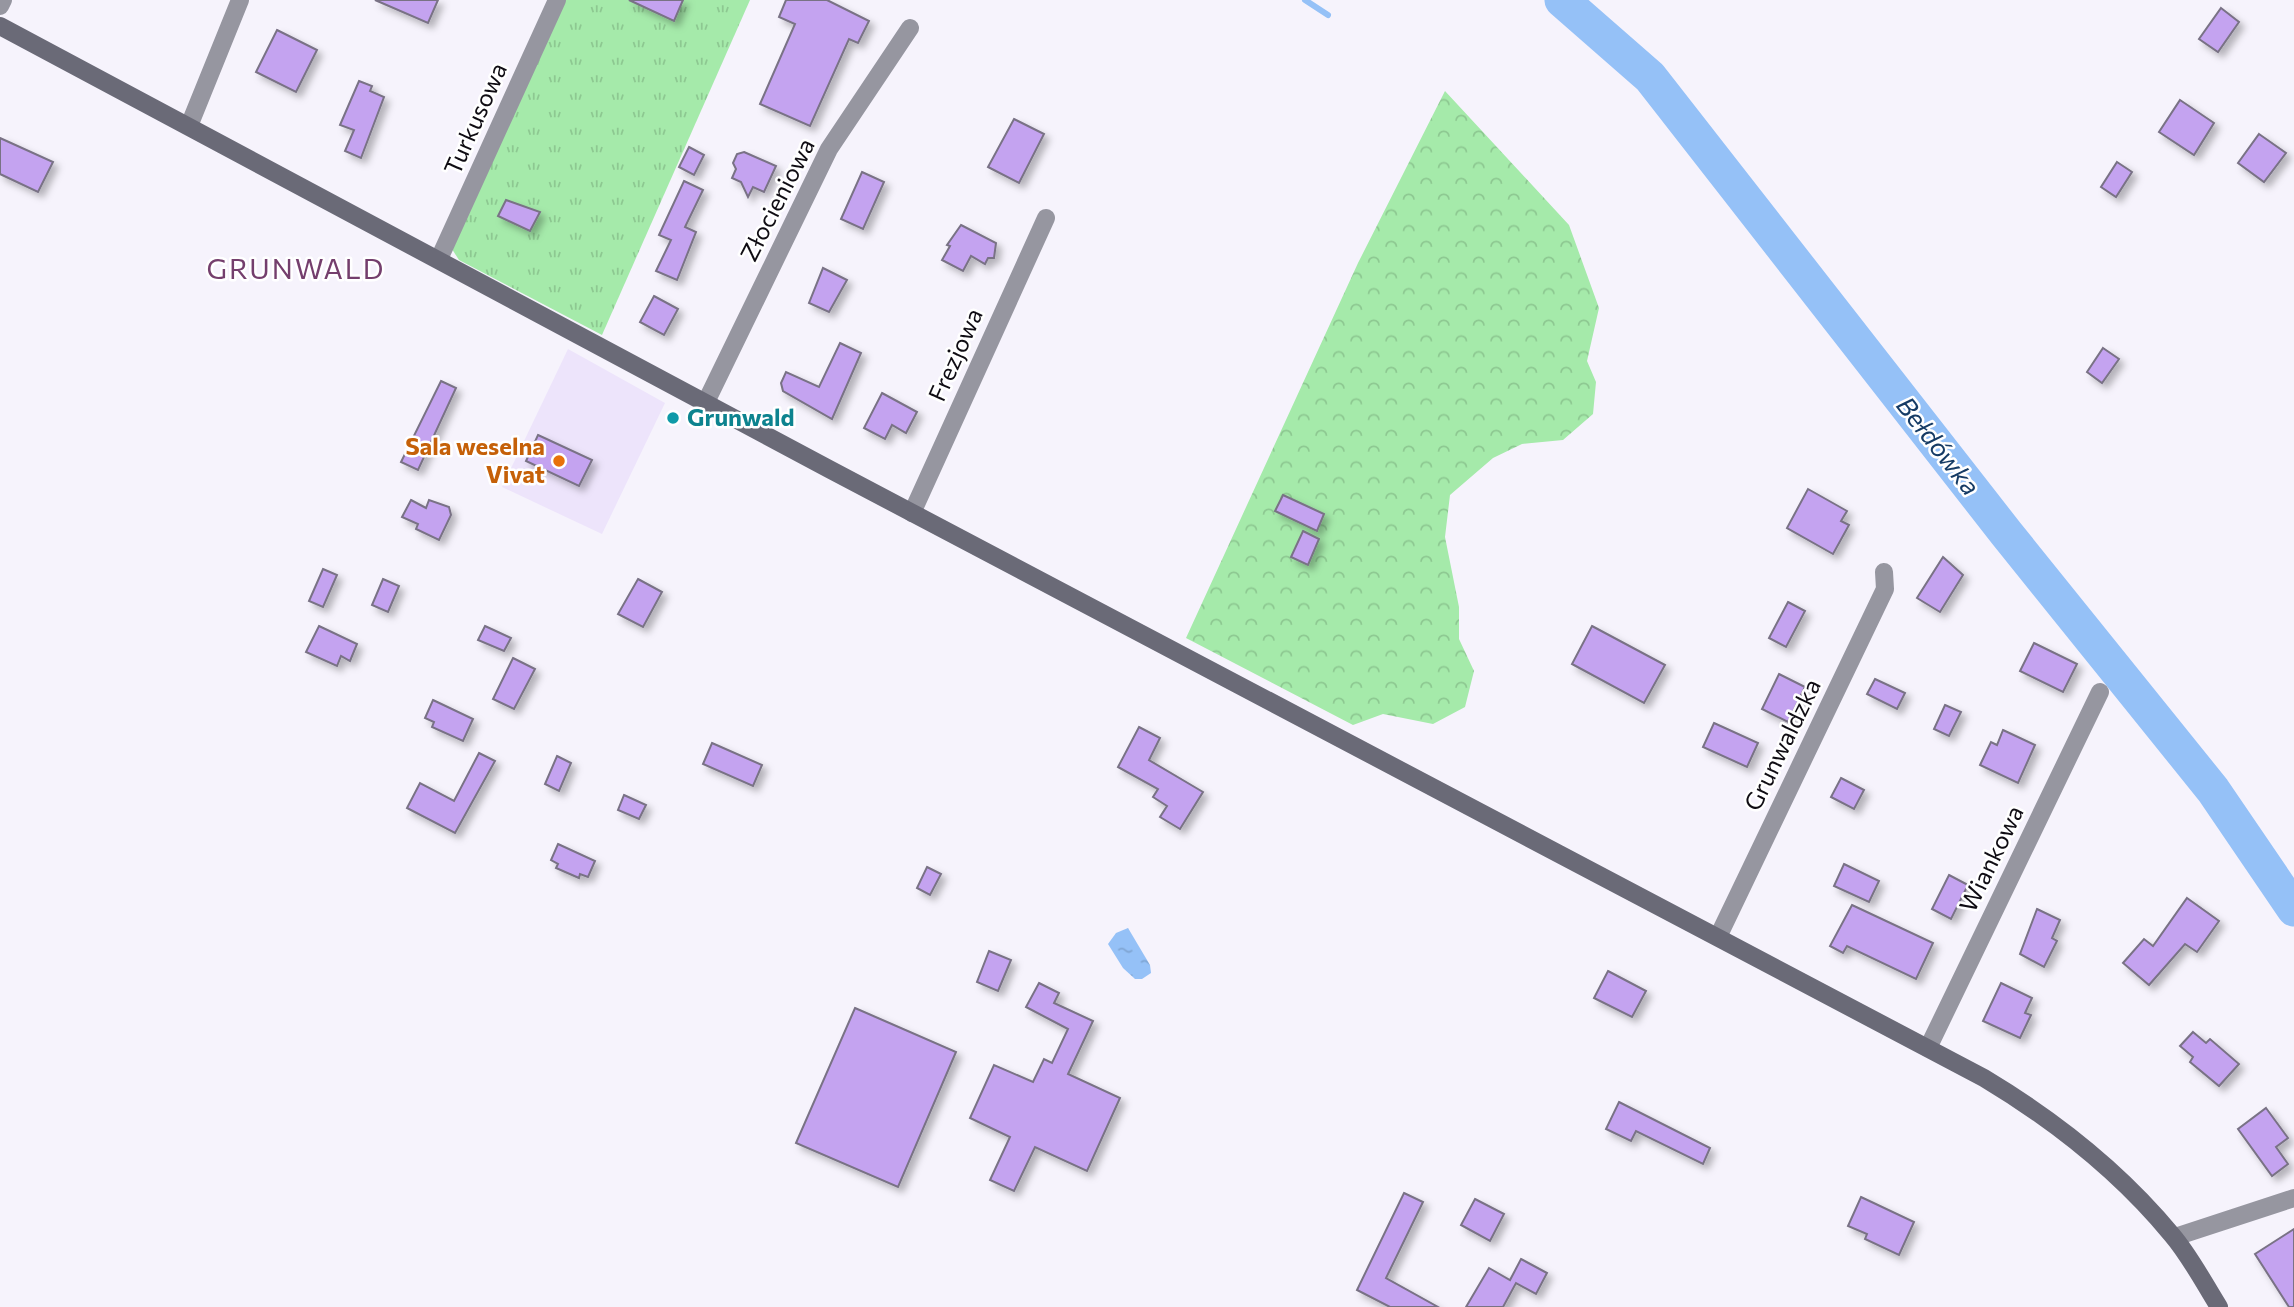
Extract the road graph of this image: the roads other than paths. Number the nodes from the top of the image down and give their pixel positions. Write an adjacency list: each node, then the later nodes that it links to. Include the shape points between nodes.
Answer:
1 (3, 0): 4 (street)
2 (240, 0): 7 (street)
3 (557, 0): 9 (street, Turkusowa)
4 (0, 6)
5 (0, 26): 7 (street)
6 (911, 28): 10 (street, Złocieniowa, via 829,149)
7 (189, 126): 9 (street)
8 (1046, 218): 11 (street, Frezjowa)
9 (439, 259): 10 (street)
10 (706, 402): 11 (street)
11 (912, 513): 14 (street)
12 (1884, 572): 14 (street, Grunwaldzka, via 1885,589)
13 (2100, 692): 15 (street, Wiankowa)
14 (1718, 937): 15 (street)
15 (1928, 1048): 17 (street, via 2025,1103 2077,1142)
16 (2294, 1198): 17 (street)
17 (2175, 1237): 18 (street)
18 (2218, 1307)

